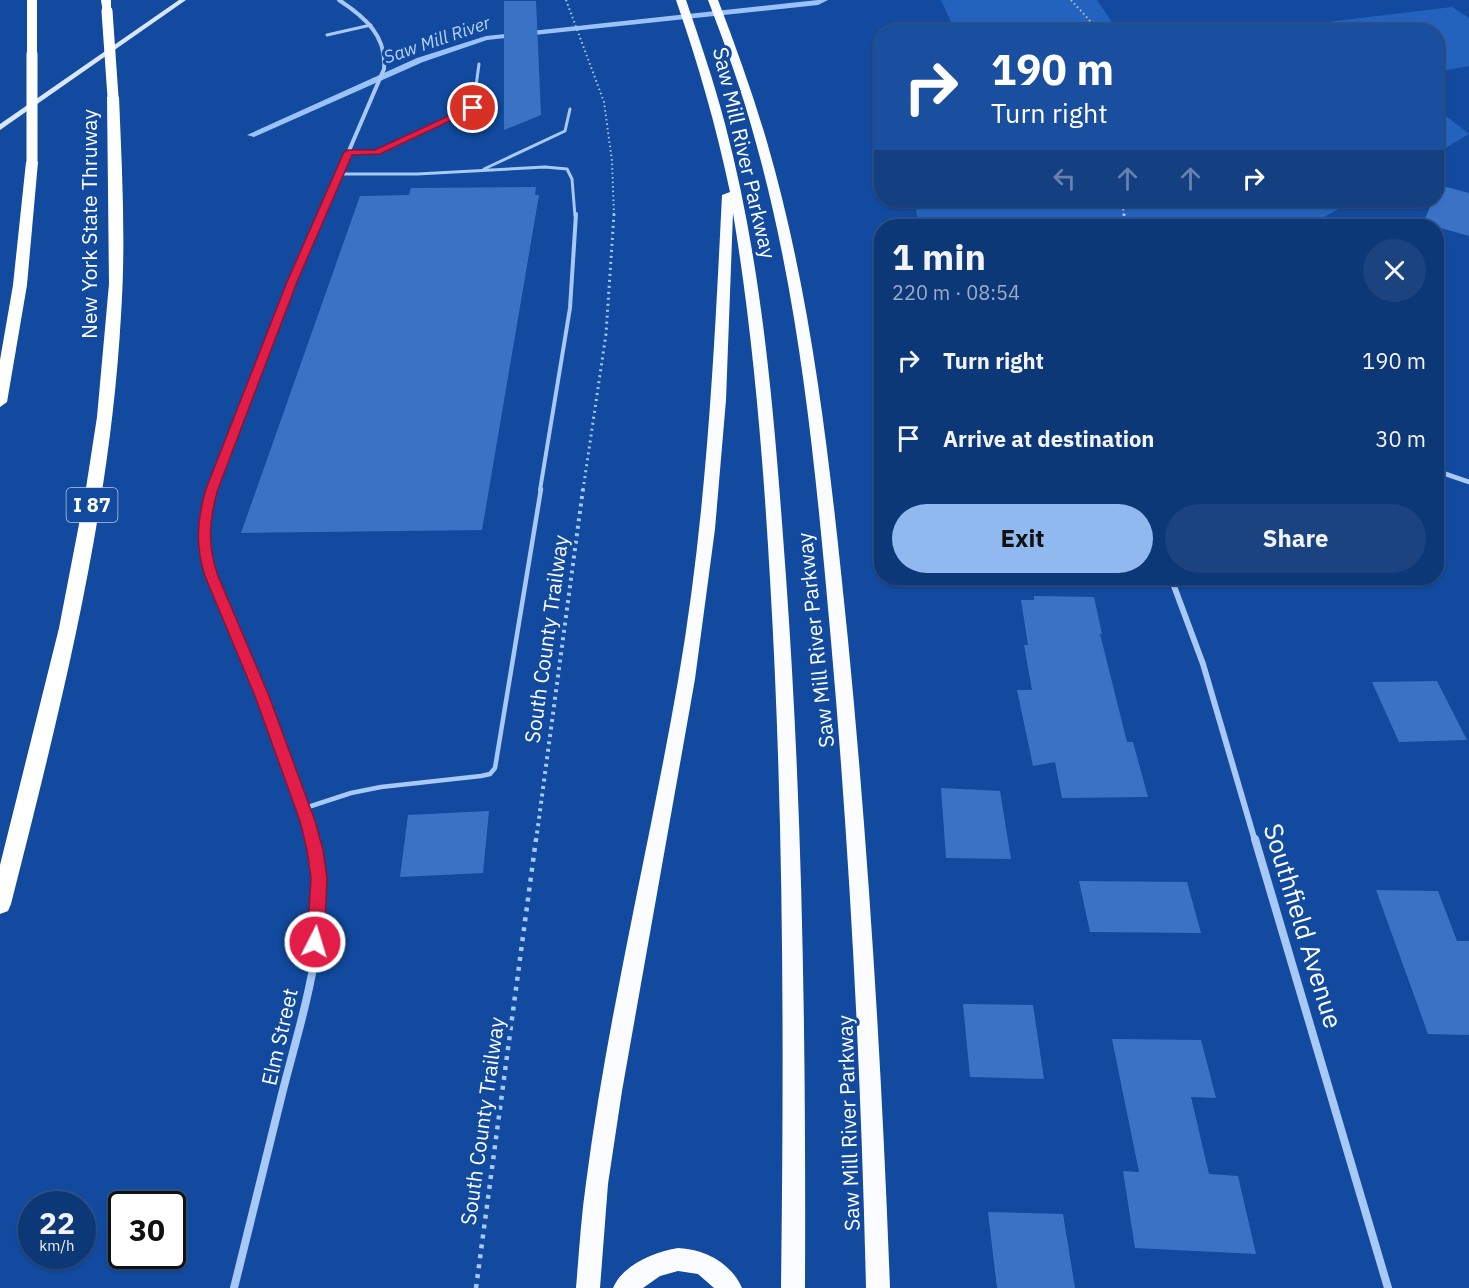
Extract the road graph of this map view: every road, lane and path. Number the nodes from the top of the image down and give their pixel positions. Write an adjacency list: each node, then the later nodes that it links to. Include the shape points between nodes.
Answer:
1 (33, 0): 19 (highway, bridge, via 32,162 20,285)
2 (183, 0): 14 (main road)
3 (339, 0): 10 (street, Elm Street)
4 (566, 0): 26 (path, South County Trailway, via 606,114 614,214 614,279)
5 (714, 0): 31 (highway, Saw Mill River Parkway, via 758,126 786,250 826,506 865,958)
6 (1071, 0): 9 (path)
7 (682, 1): 16 (highway, Saw Mill River Parkway)
8 (106, 6): 24 (highway, New York State Thruway / I 87, bridge, via 113,97 117,267 103,432 62,657)
9 (1093, 24)
10 (371, 25): 11 (lane); 15 (street, Elm Street, via 385,51 384,69)
11 (327, 35)
12 (479, 64): 15 (lane, via 473,108 377,152)
13 (570, 109): 17 (lane, via 565,131)
14 (0, 128)
15 (348, 152): 18 (street, Elm Street)
16 (729, 167): 27 (highway, via 719,400 708,529 687,679 611,1091 597,1184); 30 (highway, Saw Mill River Parkway, via 742,232 763,389 780,605 793,921)
17 (482, 170): 18 (lane); 23 (lane, via 567,170 573,178 576,232 570,308 495,768 481,776 381,787)
18 (339, 174): 23 (street, Elm Street, via 292,282 204,519 206,559 262,696)
19 (0, 402)
20 (1444, 473): 21 (street)
21 (1469, 482)
22 (1174, 585): 32 (street, Southfield Avenue, via 1203,664)
23 (302, 809): 25 (street, Elm Street, via 319,878 318,923 310,979)
24 (0, 904)
25 (234, 1288)
26 (476, 1288)
27 (588, 1288)
28 (625, 1288): 29 (highway, via 638,1275 660,1263 681,1258 703,1263)
29 (730, 1288)
30 (793, 1288)
31 (878, 1288)
32 (1388, 1288)

